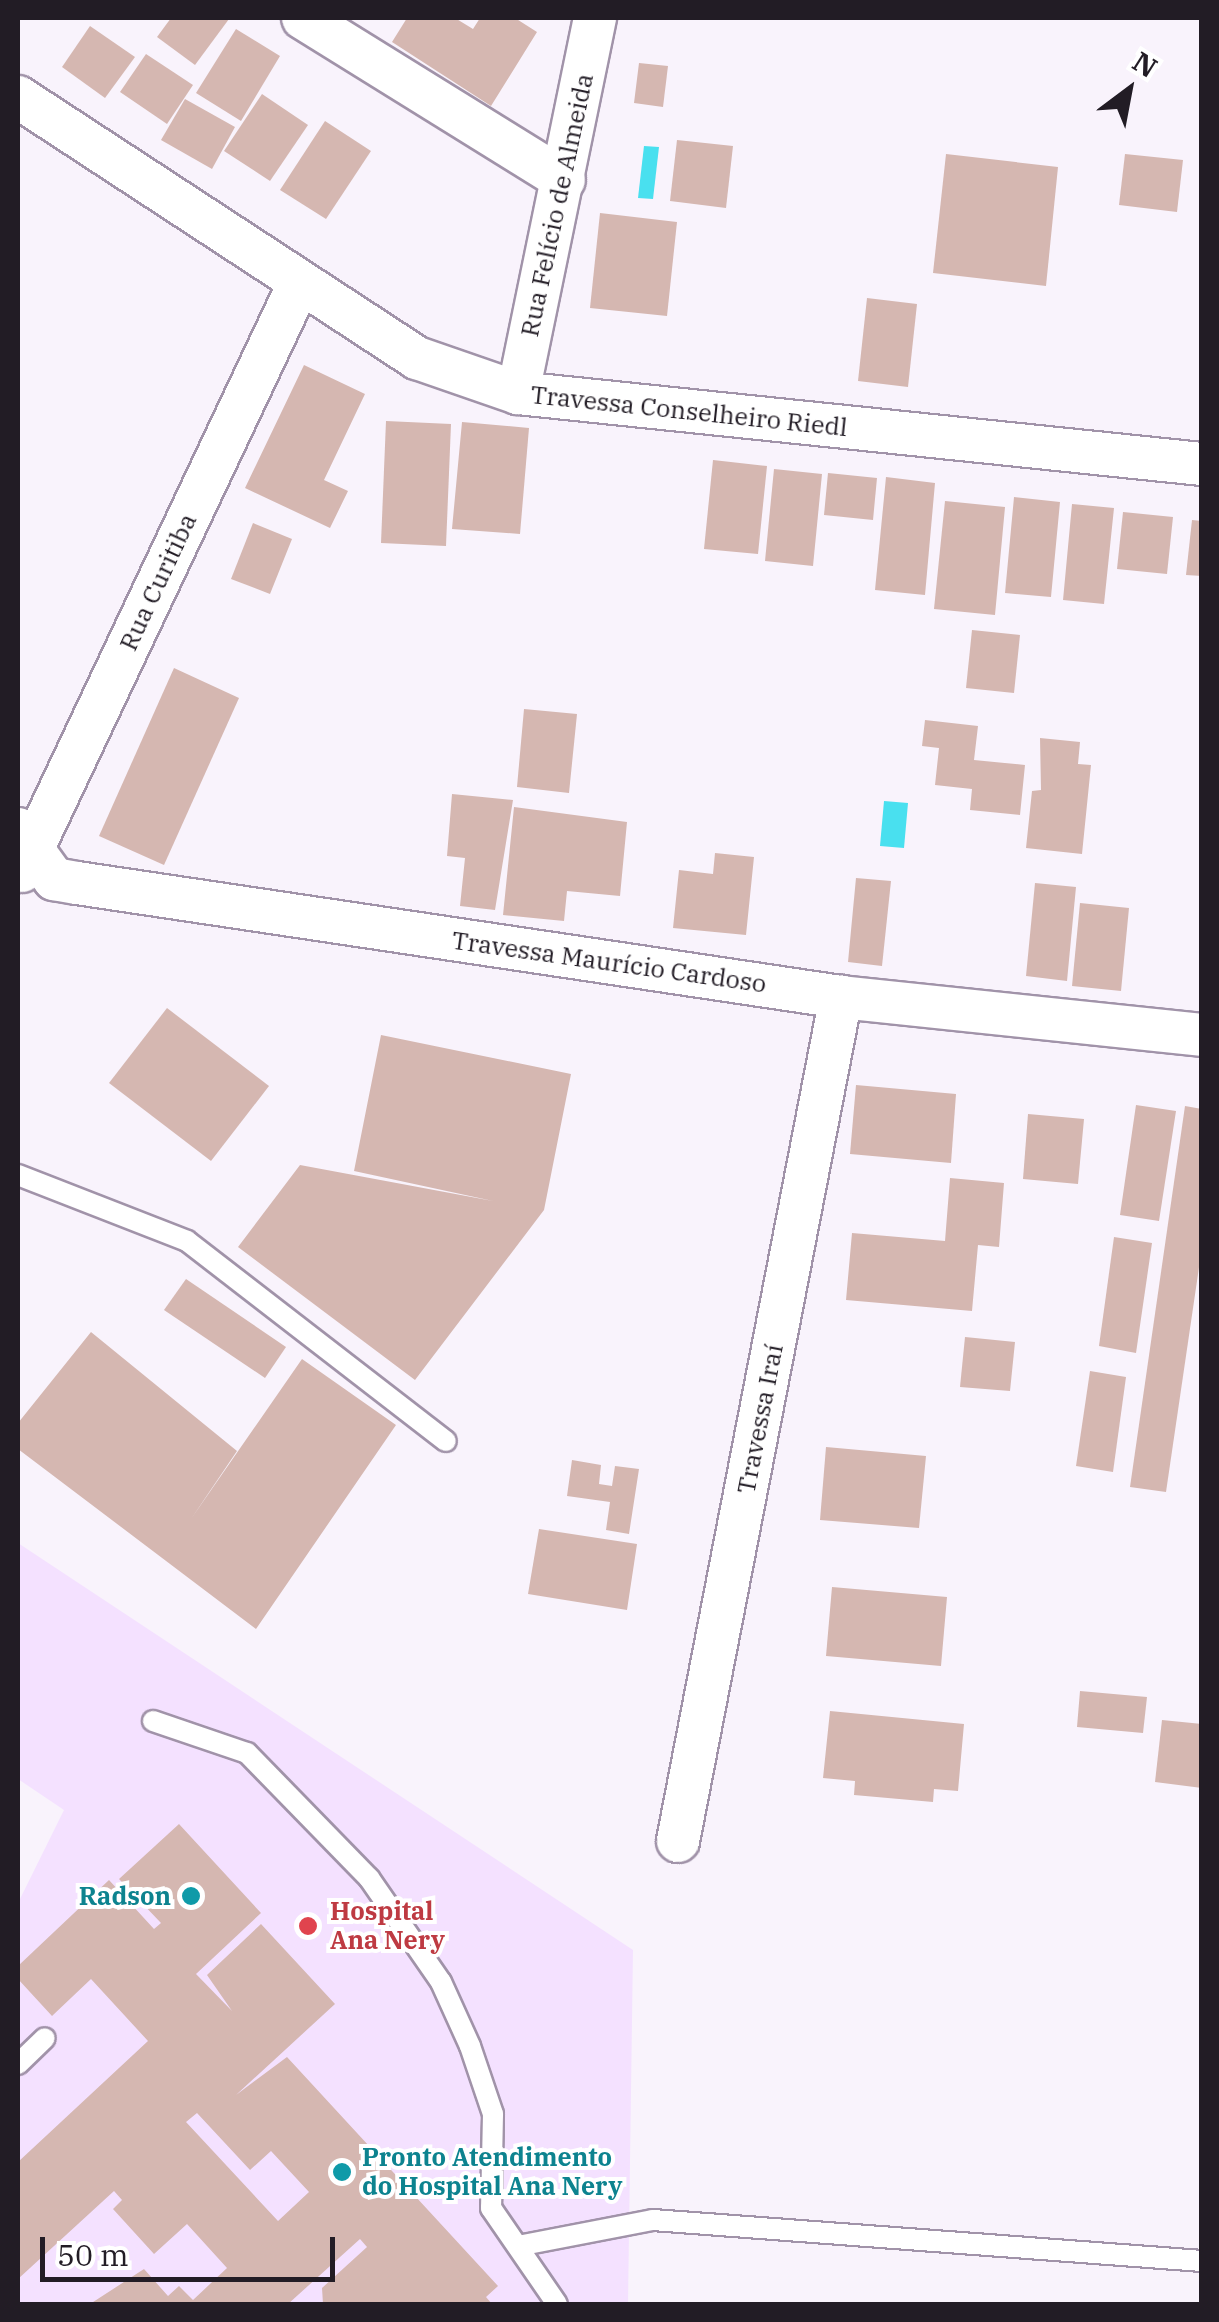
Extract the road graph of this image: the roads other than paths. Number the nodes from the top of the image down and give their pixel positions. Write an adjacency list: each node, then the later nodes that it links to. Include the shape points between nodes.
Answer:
1 (303, 18): 4 (street)
2 (595, 18): 4 (street, Rua Felício de Almeida)
3 (18, 97): 5 (street, Travessa Conselheiro Riedl)
4 (564, 180): 6 (street, Rua Felício de Almeida)
5 (299, 284): 6 (street, Travessa Conselheiro Riedl, via 417,358); 8 (street, Rua Curitiba)
6 (518, 393): 7 (street, Travessa Conselheiro Riedl)
7 (1202, 464)
8 (22, 854): 9 (street, Travessa Maurício Cardoso, via 54,879)
9 (841, 997): 10 (street, Travessa Maurício Cardoso); 14 (street, Travessa Iraí)
10 (1202, 1035)
11 (18, 1174): 12 (lane, via 118,1206 187,1241)
12 (446, 1441)
13 (153, 1721): 17 (lane, via 247,1752 369,1878 441,1982 470,2046 494,2114 491,2208)
14 (678, 1841)
15 (45, 2038): 16 (lane)
16 (18, 2064)
17 (523, 2244): 18 (lane, via 653,2220); 19 (lane)
18 (1202, 2261)
19 (557, 2304)

